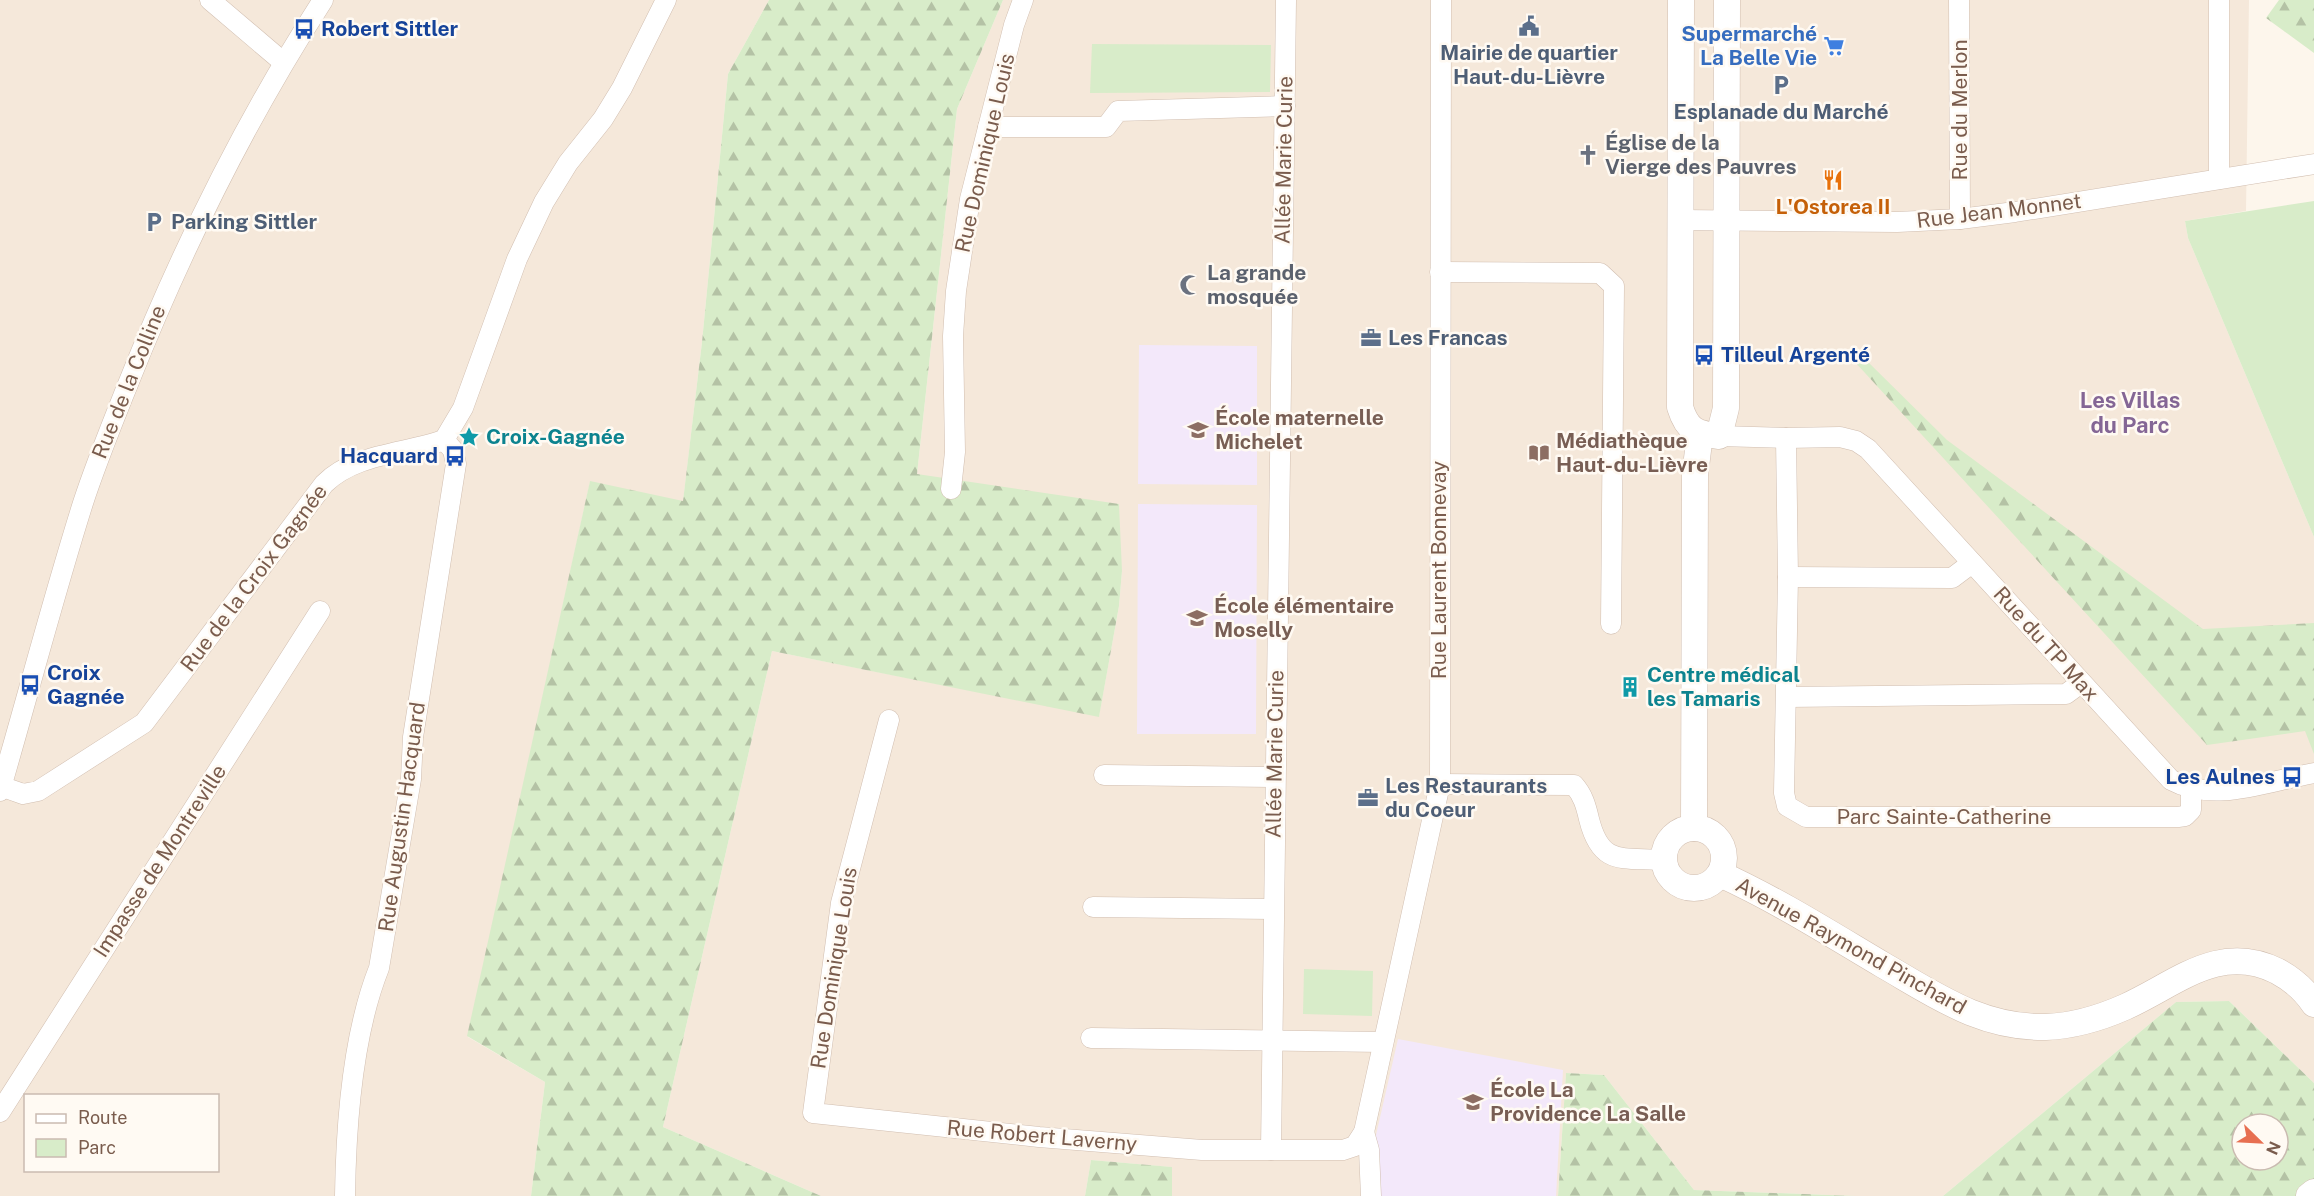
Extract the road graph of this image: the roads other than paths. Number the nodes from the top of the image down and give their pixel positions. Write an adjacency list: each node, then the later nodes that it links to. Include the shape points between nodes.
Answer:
1 (210, 0): 11 (street)
2 (323, 0): 11 (street, Rue de la Colline)
3 (666, 0): 22 (street, via 622,88 568,163 539,212 517,259 463,408)
4 (1023, 0): 13 (street, Rue Dominique Louis)
5 (1286, 0): 12 (street, Allée Marie Curie)
6 (1441, 0): 19 (street, Rue Laurent Bonnevay)
7 (1681, 0): 17 (street)
8 (1727, 0): 18 (street)
9 (1959, 0): 16 (street, Rue du Merlon)
10 (2219, 0): 15 (street)
11 (283, 63): 35 (street, Rue de la Colline, via 182,257 98,459)
12 (1285, 106): 13 (street, via 1118,111 1106,127); 33 (street, Allée Marie Curie)
13 (988, 127): 23 (street, Rue Dominique Louis, via 970,199 956,291 955,452)
14 (2314, 164): 15 (street, Rue Jean Monnet)
15 (2219, 179): 16 (street, Rue Jean Monnet)
16 (1960, 219): 18 (street, Rue Jean Monnet)
17 (1680, 220): 18 (street, Rue Jean Monnet); 20 (street, via 1680,407 1684,420)
18 (1727, 220): 20 (street, via 1726,408)
19 (1440, 272): 27 (street, via 1600,273 1614,286); 34 (street, Rue Laurent Bonnevay)
20 (1709, 435): 21 (street); 37 (street, via 1695,482)
21 (1795, 438): 24 (street, Rue du TP Max, via 1840,437 1868,449); 25 (street, Parc Sainte-Catherine)
22 (444, 440): 35 (street, Rue de la Croix Gagnée, via 378,457 332,476 144,723 38,791 23,794); 51 (street, Rue Augustin Hacquard, via 453,450 456,464 413,737 411,779 379,969 369,993 354,1074)
23 (951, 489)
24 (1972, 564): 25 (street, via 1952,578); 28 (street, Rue du TP Max)
25 (1788, 577): 29 (street, Parc Sainte-Catherine)
26 (320, 611): 46 (street, Impasse de Montreville)
27 (1611, 624)
28 (2081, 682): 29 (street, via 2066,694); 36 (street, Rue du TP Max, via 2171,780)
29 (1787, 696): 36 (street, Parc Sainte-Catherine, via 1784,793 1787,806 1806,817 2178,817 2191,810)
30 (889, 720): 47 (street, Rue Dominique Louis, via 841,903)
31 (2314, 773): 36 (street, Rue du TP Max, via 2231,790)
32 (1104, 775): 33 (street)
33 (1275, 777): 41 (street, Allée Marie Curie)
34 (1440, 784): 38 (street, via 1574,785 1602,850 1612,856); 45 (street, Rue Laurent Bonnevay)
35 (0, 788)
36 (2191, 789)
37 (1694, 828): 38 (street, via 1672,837); 39 (street, via 1711,833 1722,847)
38 (1664, 860): 39 (street, via 1669,876 1683,886 1699,888)
39 (1720, 874): 42 (street, Avenue Raymond Pinchard, via 1778,903 1957,1008 2013,1025 2067,1026 2088,1021 2127,1006 2201,967 2234,960 2256,963 2282,974 2300,986)
40 (1093, 907): 41 (street)
41 (1273, 909): 44 (street, Allée Marie Curie)
42 (2314, 1004)
43 (1091, 1038): 44 (street)
44 (1273, 1040): 45 (street); 49 (street, Allée Marie Curie)
45 (1383, 1042): 48 (street, Rue Laurent Bonnevay)
46 (0, 1112)
47 (813, 1113): 49 (street, Rue Robert Laverny, via 1051,1138 1202,1150)
48 (1364, 1132): 49 (street, Rue Robert Laverny, via 1355,1146 1343,1150); 52 (street, via 1369,1150)
49 (1271, 1150)
50 (2314, 1192): 53 (street)
51 (345, 1196)
52 (1371, 1196)
53 (2309, 1196)

